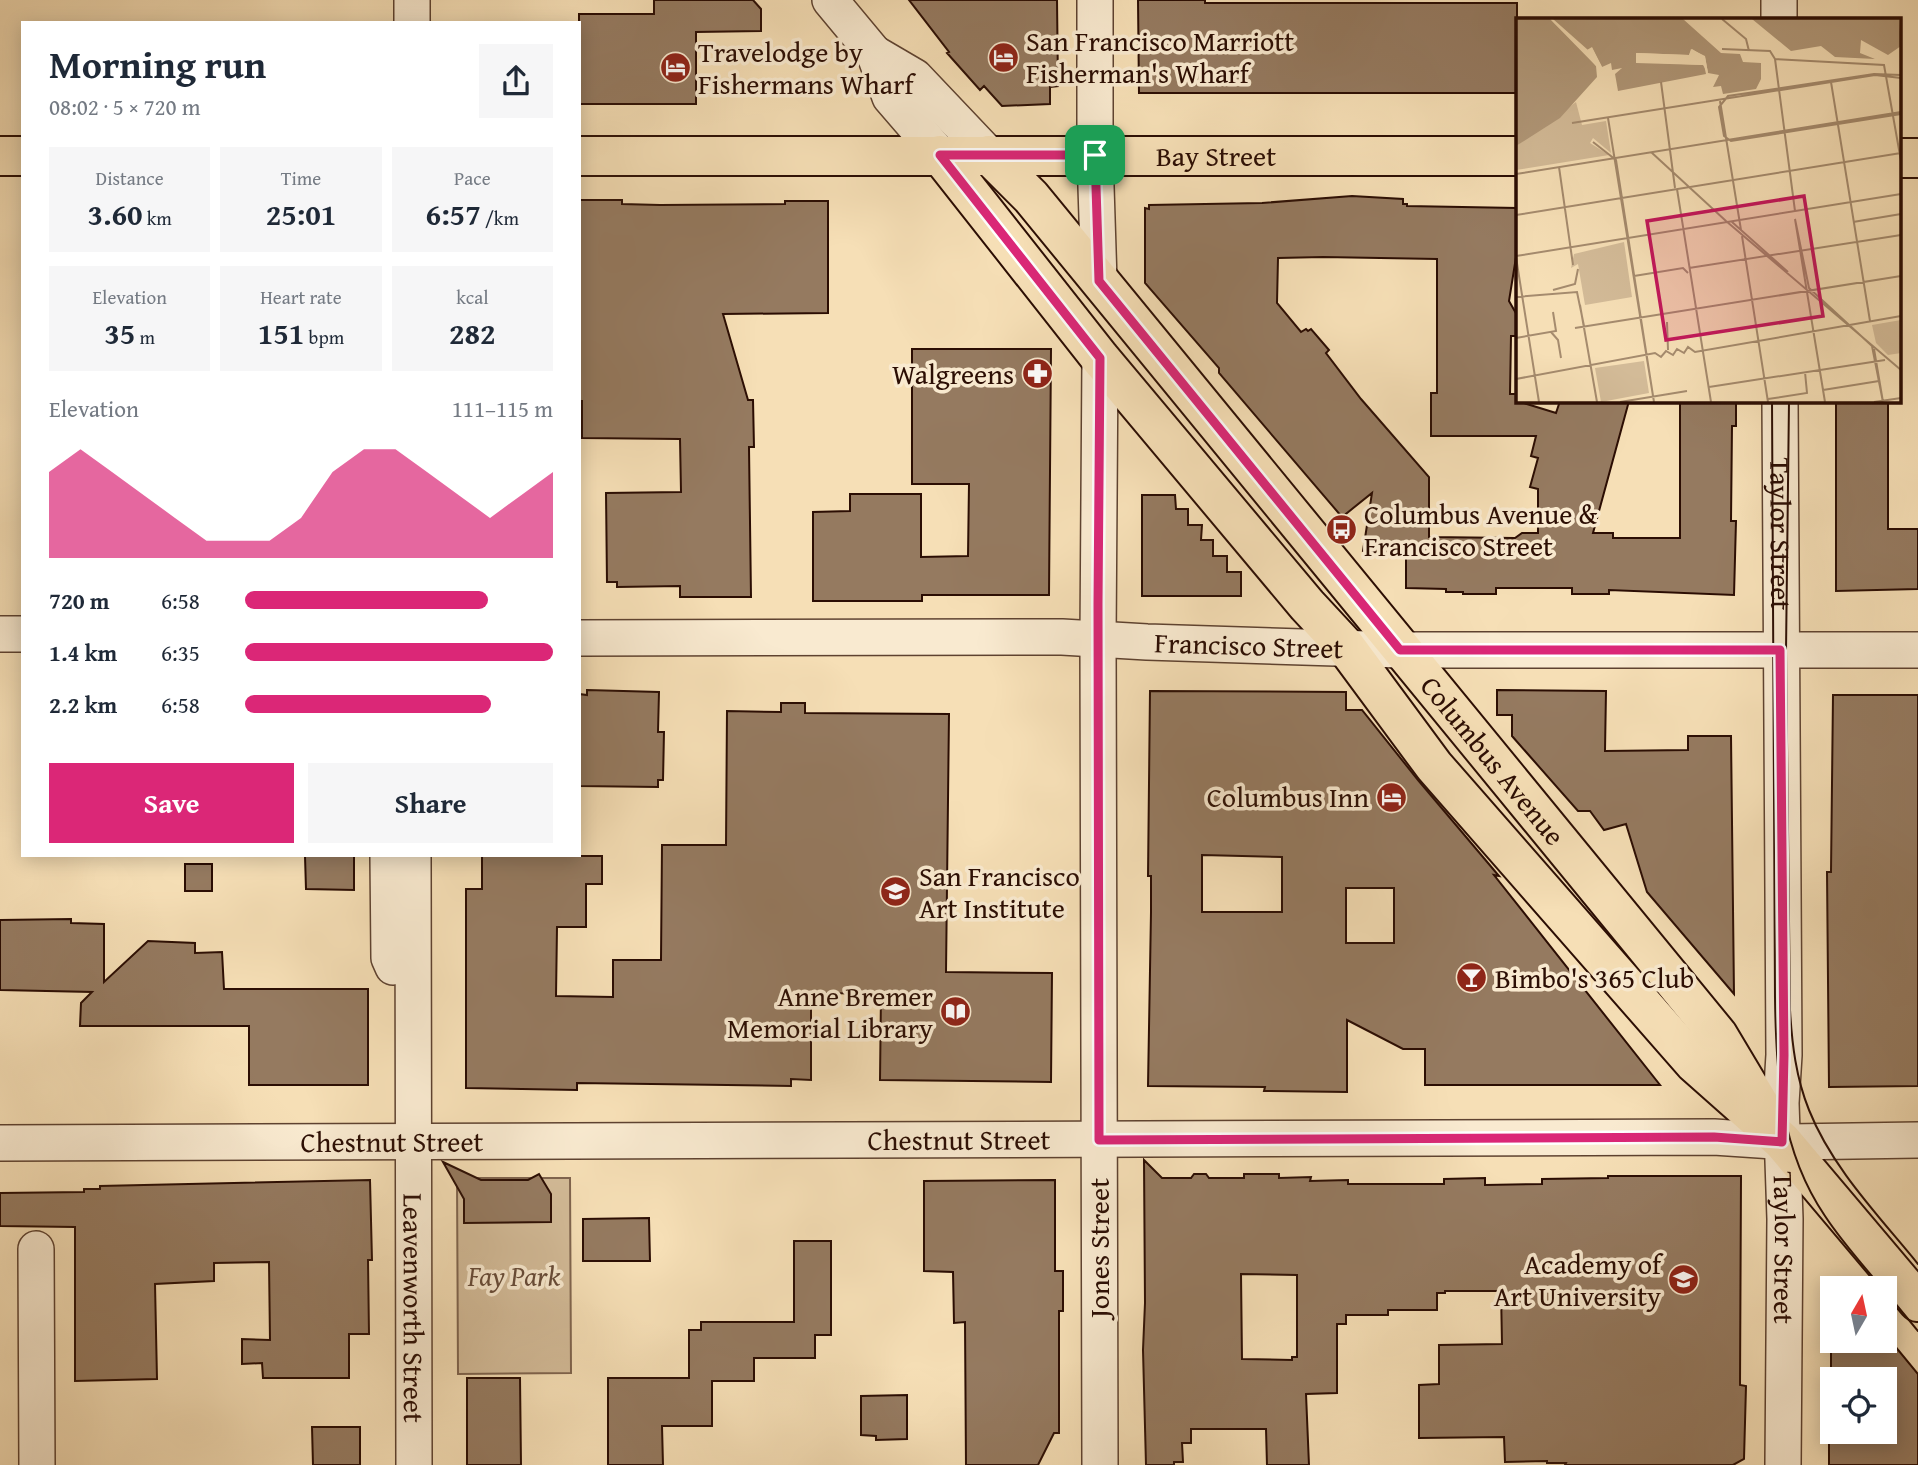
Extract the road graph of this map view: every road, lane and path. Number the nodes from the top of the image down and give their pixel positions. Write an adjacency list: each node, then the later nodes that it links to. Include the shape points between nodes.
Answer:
1 (412, 0): 6 (street)
2 (830, 0): 7 (street, Columbus Avenue)
3 (1095, 0): 10 (street)
4 (1779, 0): 5 (street)
5 (1779, 18)
6 (412, 21)
7 (874, 53): 8 (street, Columbus Avenue, via 890,97); 9 (street, Columbus Avenue, via 915,77)
8 (940, 155): 9 (main road, Bay Street); 13 (main road, Bay Street); 18 (main road, Columbus Avenue)
9 (989, 155): 10 (main road, Bay Street); 17 (main road, Columbus Avenue, via 1031,197)
10 (1095, 155): 14 (main road, Bay Street); 17 (street)
11 (0, 156): 12 (main road)
12 (21, 156)
13 (581, 156)
14 (1516, 156)
15 (1900, 158): 16 (main road)
16 (1918, 158)
17 (1099, 281): 25 (main road, Columbus Avenue)
18 (1100, 358): 23 (street, Jones Street); 24 (main road, Columbus Avenue)
19 (1780, 402): 26 (street, Taylor Street)
20 (0, 634): 21 (street)
21 (21, 634)
22 (581, 638): 23 (street, Francisco Street)
23 (1098, 639): 24 (street, Francisco Street); 31 (street, Jones Street)
24 (1346, 648): 25 (street, Francisco Street); 34 (main road, Columbus Avenue, via 1434,766 1694,1063)
25 (1400, 650): 26 (street, Francisco Street); 34 (main road, Columbus Avenue, via 1718,1035)
26 (1780, 650): 27 (street, Francisco Street); 34 (street, Taylor Street)
27 (1918, 650)
28 (388, 857): 30 (street, Leavenworth Street, via 389,958)
29 (413, 857): 30 (street, Leavenworth Street)
30 (413, 1024): 33 (street, Leavenworth Street)
31 (1099, 1140): 33 (street, Chestnut Street); 34 (street, Chestnut Street, via 1714,1137); 40 (street, Jones Street)
32 (1918, 1140): 34 (street, Chestnut Street)
33 (414, 1142): 35 (street, Chestnut Street); 39 (street, Leavenworth Street)
34 (1782, 1142): 37 (main road, Columbus Avenue); 41 (street, Taylor Street)
35 (0, 1143)
36 (36, 1249): 38 (street)
37 (1918, 1302)
38 (37, 1465)
39 (414, 1465)
40 (1100, 1465)
41 (1783, 1465)

